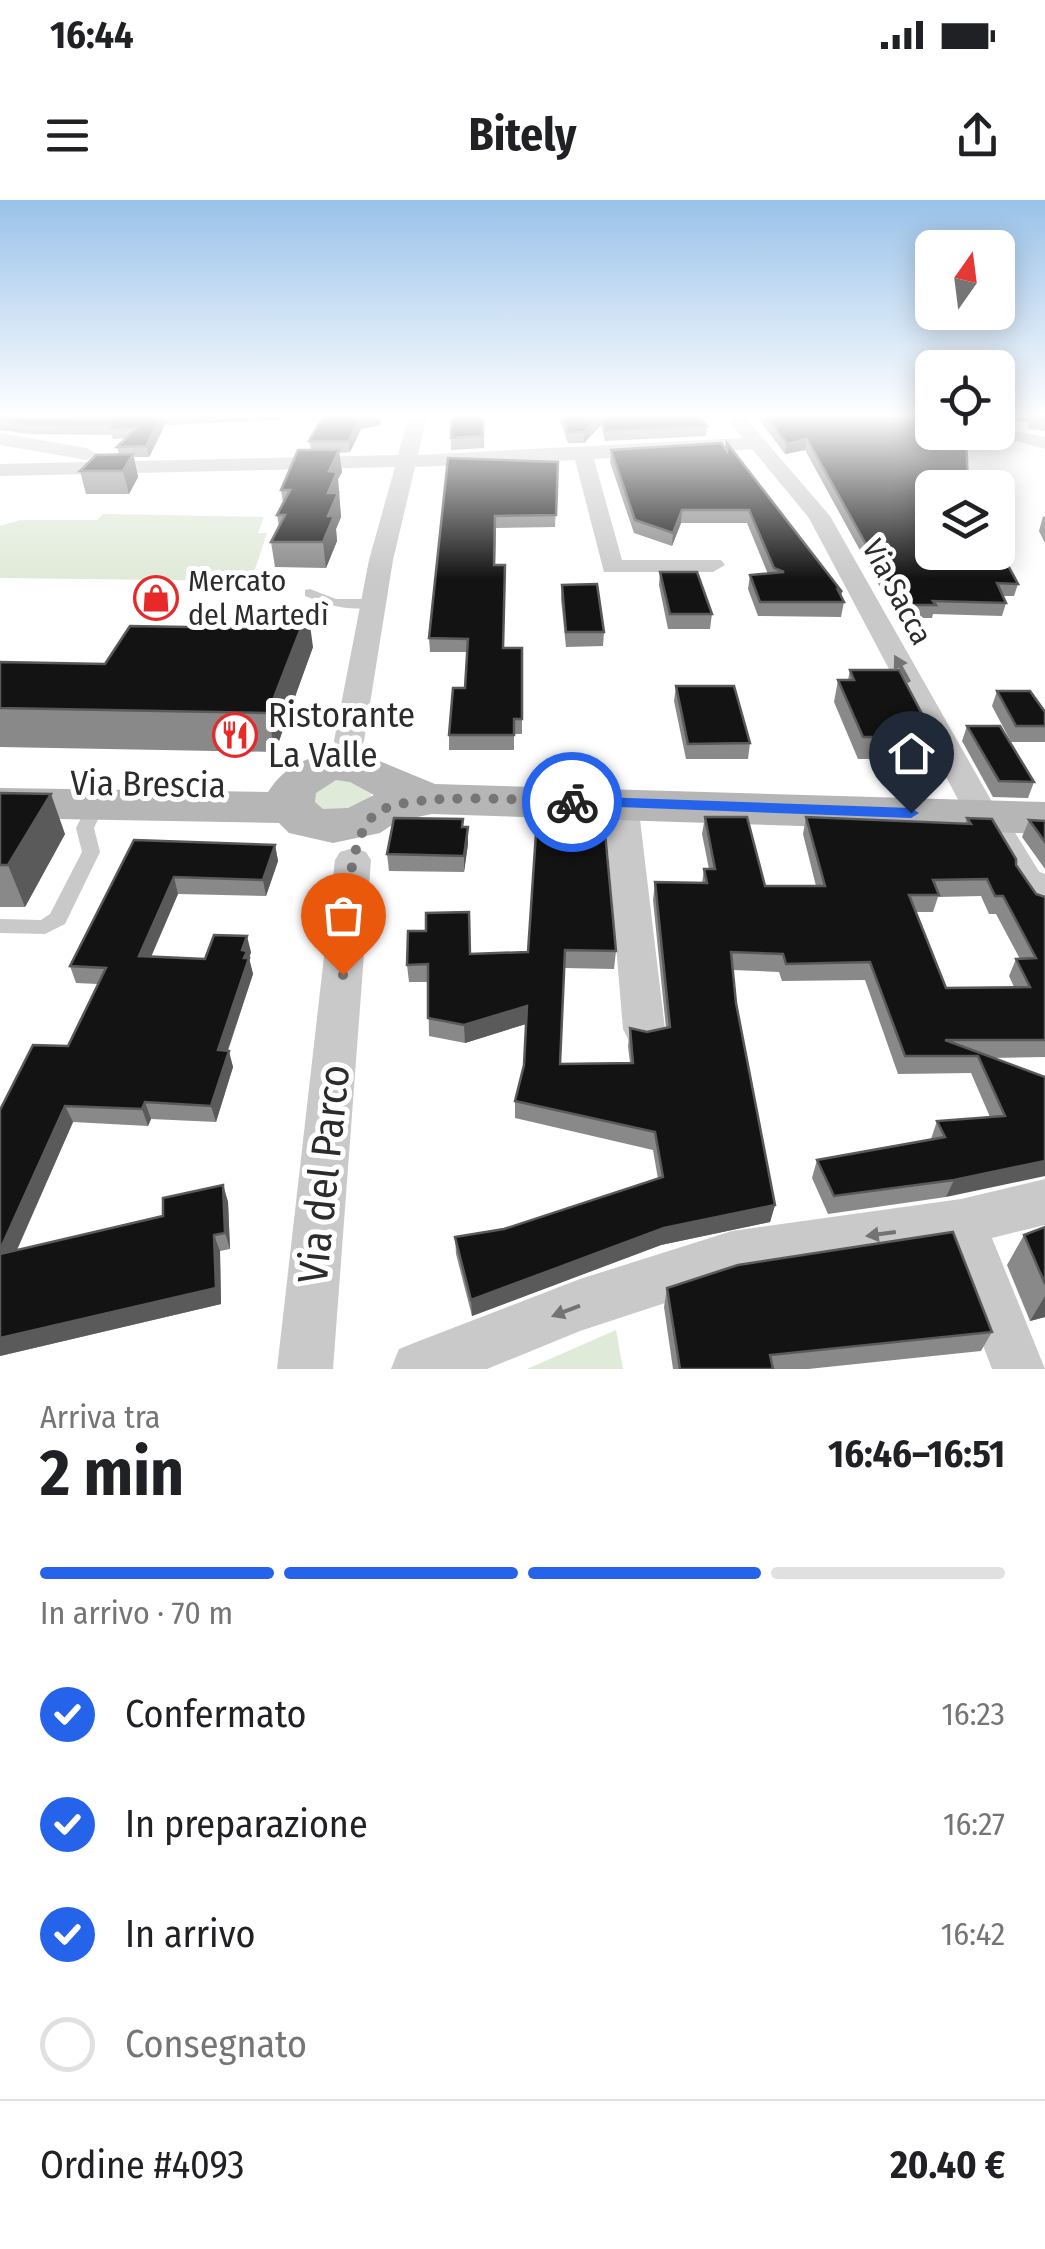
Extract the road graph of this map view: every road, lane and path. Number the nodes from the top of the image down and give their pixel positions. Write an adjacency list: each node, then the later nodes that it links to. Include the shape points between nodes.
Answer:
1 (402, 470): 7 (street, Via del Parco)
2 (588, 470): 4 (street, via 612,567)
3 (780, 470): 14 (street, Via Sacca, one-way to 3, via 819,516)
4 (713, 565)
5 (310, 593): 6 (lane)
6 (334, 603): 7 (lane); 8 (lane)
7 (374, 603): 10 (street, Via del Parco)
8 (304, 608)
9 (0, 782): 10 (main road, Via Brescia)
10 (344, 797): 11 (main road, Via Brescia); 13 (main road, Via Brescia); 21 (street, Via del Parco)
11 (622, 802): 14 (main road, Via Brescia); 18 (street)
12 (0, 803): 13 (main road, Via Brescia)
13 (96, 804): 17 (lane, via 85,828 90,852 58,920 45,927)
14 (988, 816): 15 (main road, Via Brescia); 16 (street)
15 (1045, 818)
16 (1037, 890)
17 (0, 926)
18 (644, 1029)
19 (1045, 1202): 20 (street)
20 (961, 1222): 22 (street, one-way to 22, via 732,1256 580,1305); 23 (street)
21 (305, 1369)
22 (418, 1369)
23 (1020, 1369)

